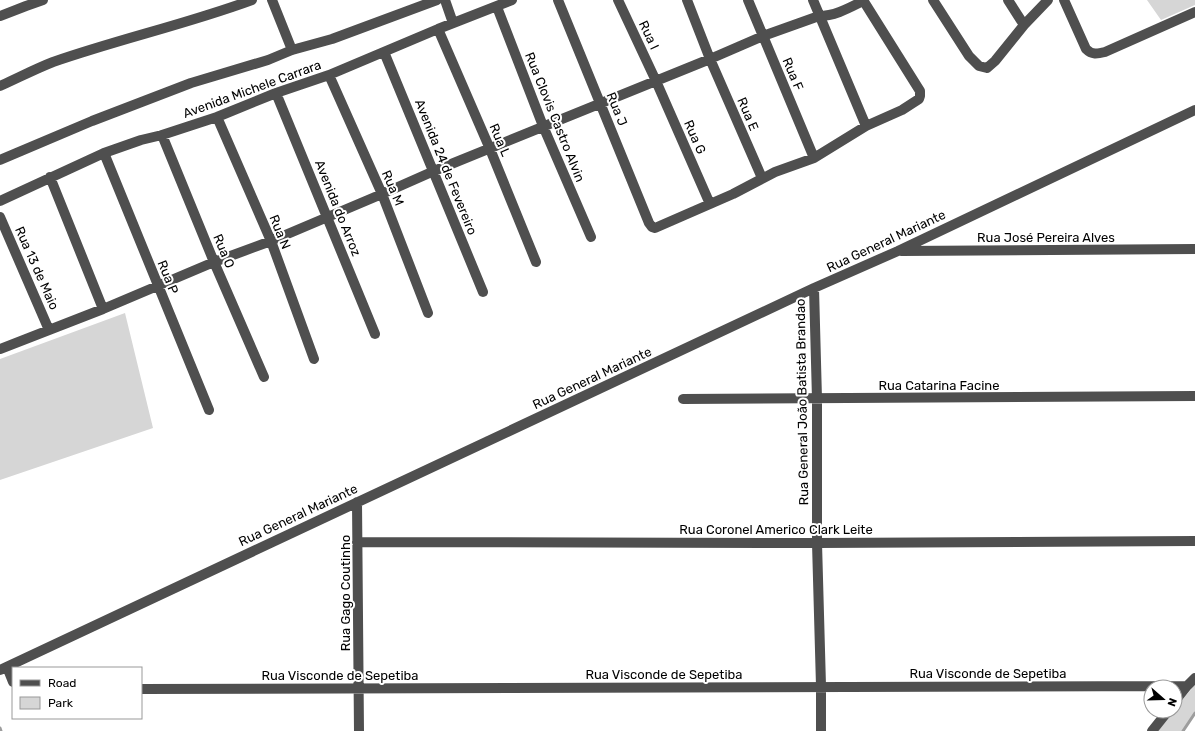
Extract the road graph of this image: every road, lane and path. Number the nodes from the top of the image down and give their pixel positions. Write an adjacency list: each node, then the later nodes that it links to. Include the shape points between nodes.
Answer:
1 (43, 0): 19 (street)
2 (252, 0): 30 (street, via 52,63)
3 (272, 0): 25 (street)
4 (437, 0): 25 (street, via 332,39)
5 (445, 0): 21 (street)
6 (512, 0): 17 (street, Avenida Michele Carrara)
7 (558, 0): 32 (street, Rua J)
8 (618, 0): 29 (street, Rua I)
9 (687, 0): 27 (street, Rua E)
10 (748, 0): 24 (street, Rua F)
11 (812, 0): 20 (street)
12 (863, 0): 20 (street, via 848,9); 36 (street, via 921,93 919,99 902,110)
13 (933, 0): 22 (street, via 969,56 983,67 992,65)
14 (1008, 0): 22 (street)
15 (1048, 0): 22 (street)
16 (1064, 0): 18 (street, via 1086,49 1096,54)
17 (497, 7): 21 (street, Avenida Michele Carrara); 35 (street, Rua Clovis Castro Alvin)
18 (1195, 12)
19 (0, 16)
20 (819, 16): 24 (street); 36 (street)
21 (454, 23): 23 (street, Avenida Michele Carrara)
22 (1024, 25)
23 (438, 29): 26 (street, Avenida Michele Carrara); 38 (street, Rua L)
24 (763, 36): 27 (street); 40 (street, Rua F)
25 (292, 50): 41 (street, via 268,60 190,83)
26 (384, 52): 28 (street, Avenida Michele Carrara); 42 (street, Avenida 24 de Fevereiro)
27 (710, 59): 29 (street); 44 (street, Rua E)
28 (329, 76): 31 (street, Avenida Michele Carrara); 45 (street, Rua M)
29 (656, 81): 32 (street); 47 (street, Rua G)
30 (0, 86)
31 (276, 93): 34 (street, Avenida Michele Carrara); 49 (street, Avenida do Arroz)
32 (601, 103): 35 (street); 47 (street, Rua J, via 652,227 655,228)
33 (1195, 110): 53 (street, Rua General Mariante)
34 (217, 116): 37 (street, Avenida Michele Carrara); 51 (street, Rua N)
35 (543, 126): 38 (street); 50 (street, Rua Clovis Castro Alvin)
36 (866, 126): 40 (street)
37 (162, 135): 39 (street, Avenida Michele Carrara); 54 (street, Rua O)
38 (490, 149): 42 (street); 55 (street, Rua L)
39 (104, 153): 43 (street, Avenida Michele Carrara); 56 (street, Rua P)
40 (814, 158): 44 (street)
41 (0, 160)
42 (434, 171): 45 (street); 58 (street, Avenida 24 de Fevereiro)
43 (50, 177): 46 (street, Avenida Michele Carrara); 59 (street)
44 (762, 178): 47 (street)
45 (382, 194): 49 (street); 60 (street, Rua M)
46 (0, 201)
47 (710, 204)
48 (0, 216): 61 (street, Rua 13 de Maio)
49 (328, 217): 51 (street); 62 (street, Avenida do Arroz)
50 (591, 236)
51 (271, 241): 54 (street); 64 (street, Rua N)
52 (1195, 249): 53 (street, Rua José Pereira Alves)
53 (898, 251): 57 (street, Rua General Mariante)
54 (214, 262): 56 (street); 65 (street, Rua O)
55 (536, 262)
56 (158, 286): 59 (street); 69 (street, Rua P)
57 (814, 288): 68 (street, Rua General João Batista Brandao); 70 (street, Rua General Mariante)
58 (483, 292)
59 (103, 309): 61 (street)
60 (428, 313)
61 (50, 330): 63 (street)
62 (376, 334)
63 (0, 349)
64 (314, 358)
65 (264, 377)
66 (1195, 396): 68 (street, Rua Catarina Facine)
67 (683, 399): 68 (street, Rua Catarina Facine)
68 (816, 399): 73 (street, Rua General João Batista Brandao)
69 (209, 410)
70 (357, 502): 72 (street, Rua Gago Coutinho); 74 (street, Rua General Mariante)
71 (1195, 541): 73 (street, Rua Coronel Americo Clark Leite)
72 (357, 542): 73 (street, Rua Coronel Americo Clark Leite); 80 (street, Rua Gago Coutinho)
73 (817, 543): 77 (street, Rua General João Batista Brandao)
74 (4, 669): 76 (street)
75 (1195, 678): 78 (street)
76 (12, 681)
77 (821, 686): 78 (street, Rua Visconde de Sepetiba); 80 (street, Rua Visconde de Sepetiba); 84 (street, Rua General João Batista Brandao)
78 (1187, 686): 81 (street)
79 (142, 689): 80 (street, Rua Visconde de Sepetiba)
80 (358, 689): 83 (street, Rua Gago Coutinho)
81 (1183, 691)
82 (1162, 719): 85 (street)
83 (359, 731)
84 (821, 731)
85 (1152, 731)

